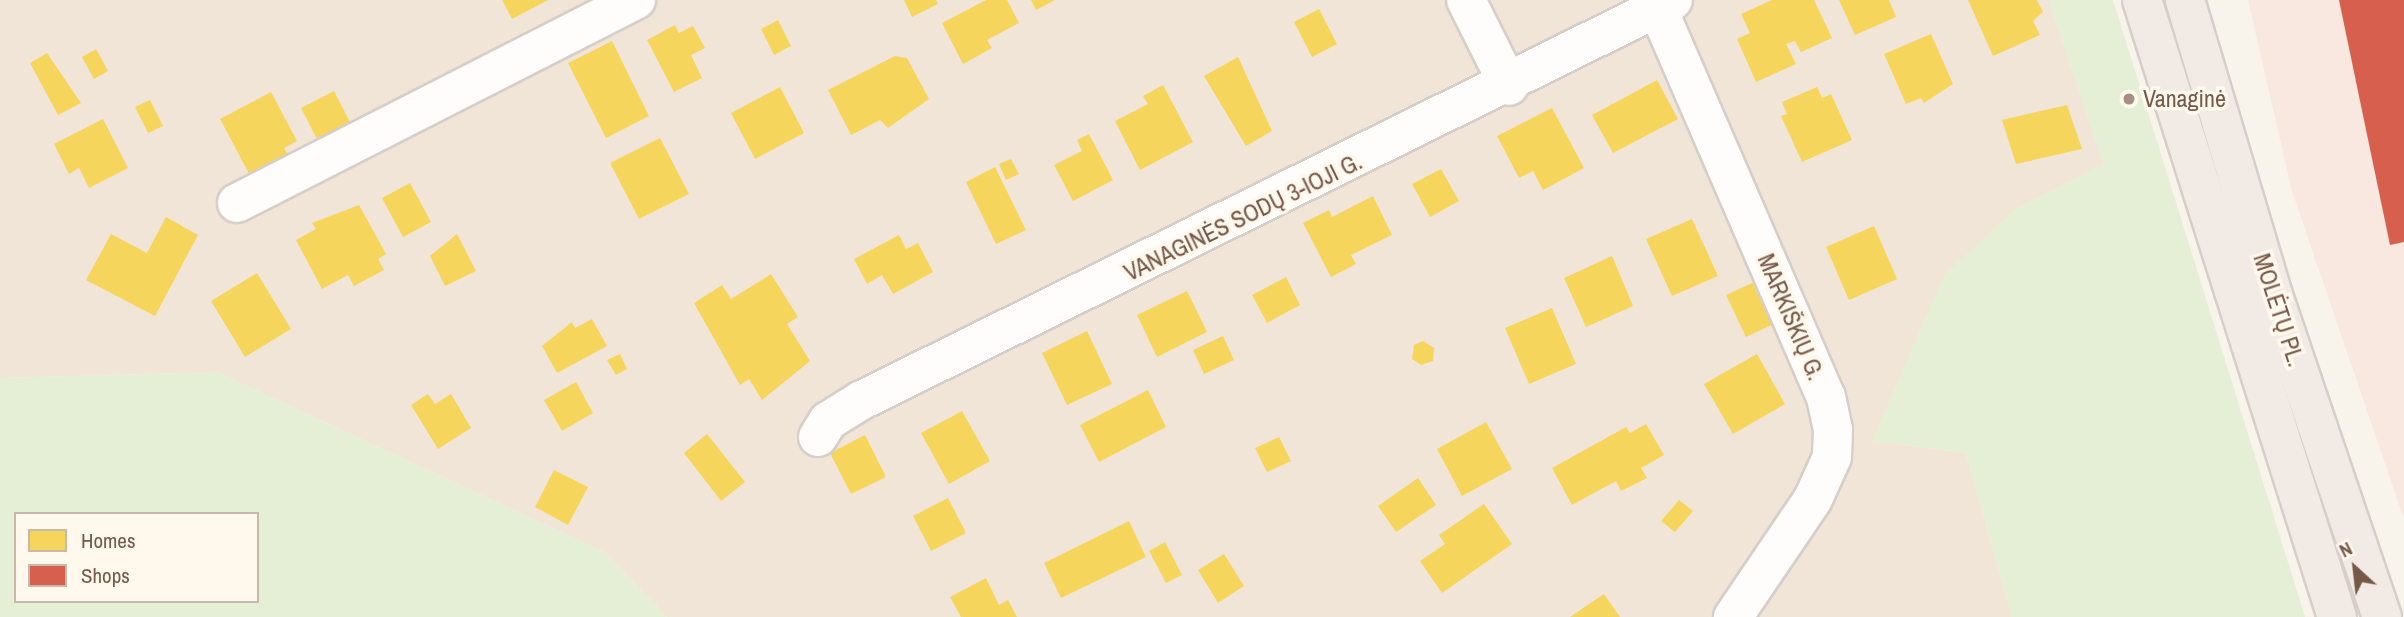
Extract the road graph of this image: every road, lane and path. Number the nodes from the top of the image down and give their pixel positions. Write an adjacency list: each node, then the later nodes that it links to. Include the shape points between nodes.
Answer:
1 (636, 0): 7 (street)
2 (1466, 0): 6 (street)
3 (2142, 0): 10 (highway, MOLĖTŲ PL.)
4 (2185, 0): 11 (highway, MOLĖTŲ PL., via 2273,295)
5 (1665, 4): 6 (street, VANAGINĖS SODŲ 3-IOJI G.); 9 (street, MARKIŠKIŲ G., via 1826,397 1833,429 1832,457 1813,499)
6 (1509, 86): 8 (street, VANAGINĖS SODŲ 3-IOJI G., via 862,400 828,421)
7 (237, 202)
8 (818, 437)
9 (1733, 617)
10 (2337, 617)
11 (2382, 617)

